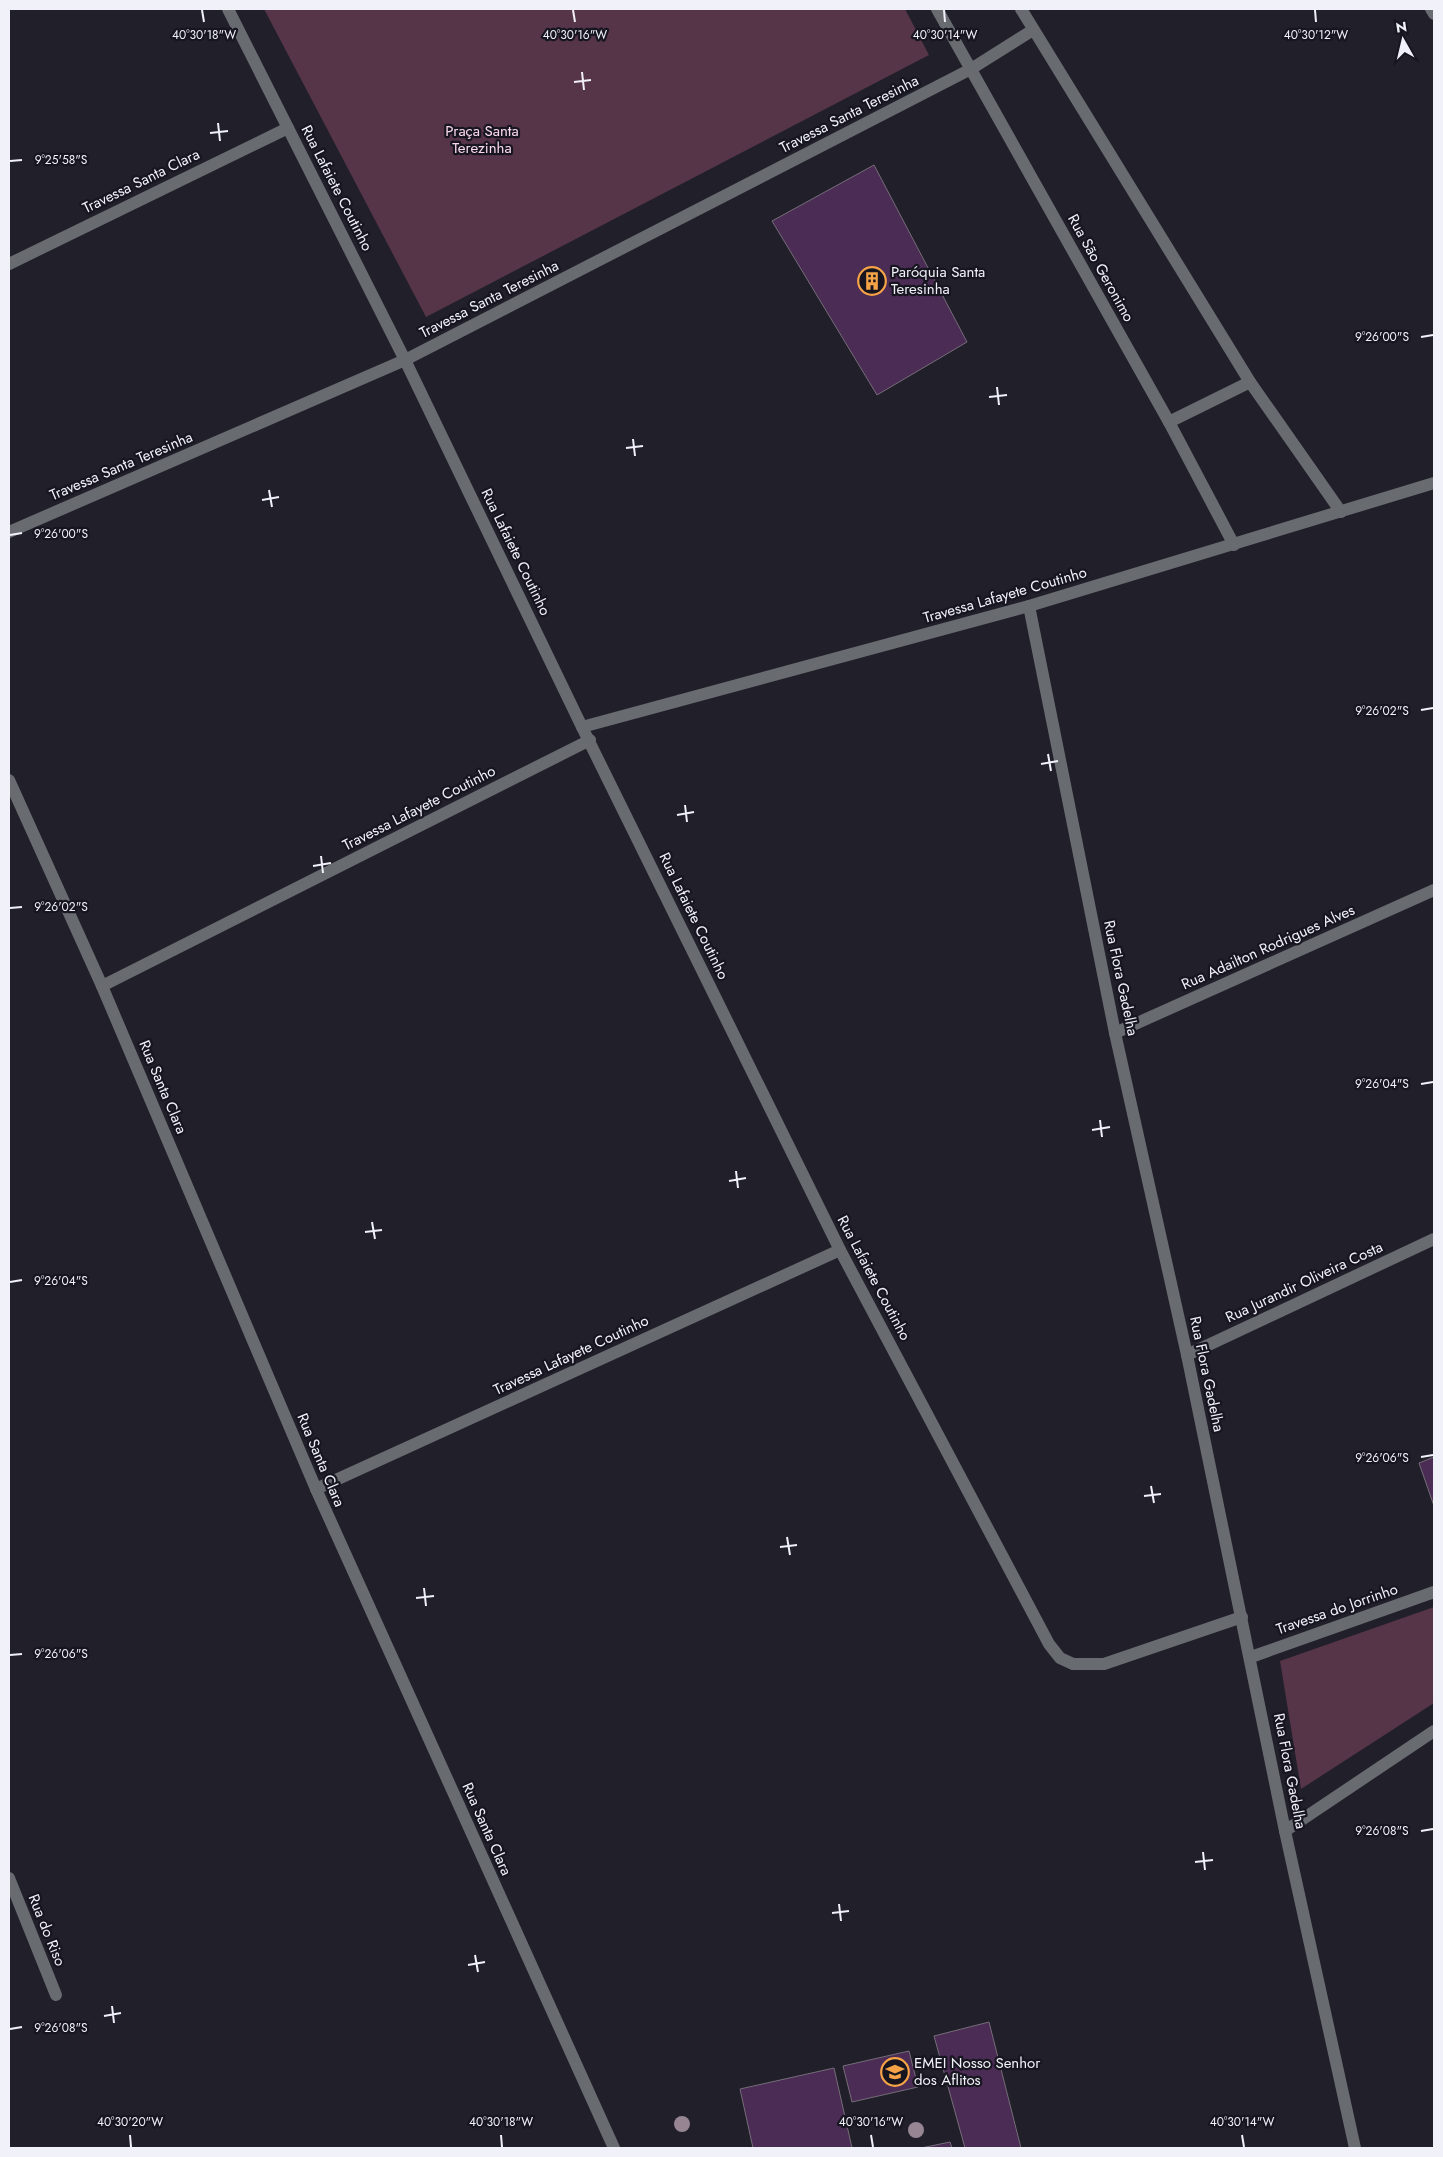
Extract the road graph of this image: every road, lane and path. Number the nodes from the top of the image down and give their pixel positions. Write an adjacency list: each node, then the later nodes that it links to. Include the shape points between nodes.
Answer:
1 (228, 9): 8 (street, Rua Lafaiete Coutinho)
2 (937, 9): 7 (street, Rua São Geronimo)
3 (1021, 9): 6 (street)
4 (1431, 9): 5 (street)
5 (1434, 14)
6 (1033, 30): 7 (street, Travessa Santa Teresinha); 11 (street)
7 (971, 70): 10 (street, Travessa Santa Teresinha); 12 (street, Rua São Geronimo)
8 (288, 128): 9 (street, Travessa Santa Clara); 10 (street, Rua Lafaiete Coutinho)
9 (9, 264)
10 (405, 360): 15 (street, Travessa Santa Teresinha); 18 (street, Rua Lafaiete Coutinho)
11 (1250, 382): 12 (street); 14 (street)
12 (1169, 422): 16 (street, Rua São Geronimo)
13 (1434, 484): 14 (street, Travessa Lafayete Coutinho)
14 (1341, 512): 16 (street, Travessa Lafayete Coutinho)
15 (9, 532)
16 (1234, 545): 17 (street, Travessa Lafayete Coutinho)
17 (1029, 606): 18 (street, Travessa Lafayete Coutinho); 23 (street, Rua Flora Gadelha)
18 (582, 727): 19 (street, Rua Lafaiete Coutinho)
19 (590, 740): 22 (street, Travessa Lafayete Coutinho); 25 (street, Rua Lafaiete Coutinho)
20 (9, 780): 22 (street, Rua Santa Clara)
21 (1434, 890): 23 (street, Rua Adailton Rodrigues Alves)
22 (102, 986): 27 (street, Rua Santa Clara)
23 (1115, 1033): 26 (street, Rua Flora Gadelha)
24 (1434, 1239): 26 (street, Rua Jurandir Oliveira Costa)
25 (840, 1250): 27 (street, Travessa Lafayete Coutinho); 29 (street, Rua Lafaiete Coutinho, via 1049,1644 1060,1658 1073,1664 1104,1664)
26 (1187, 1355): 29 (street, Rua Flora Gadelha)
27 (316, 1489): 35 (street, Rua Santa Clara)
28 (1434, 1592): 30 (street, Travessa do Jorrinho)
29 (1242, 1617): 30 (street, Rua Flora Gadelha)
30 (1250, 1657): 32 (street, Rua Flora Gadelha)
31 (1434, 1731): 32 (street)
32 (1285, 1831): 36 (street, Rua Flora Gadelha)
33 (9, 1878): 34 (street, Rua do Riso)
34 (56, 1994)
35 (614, 2148)
36 (1355, 2148)

